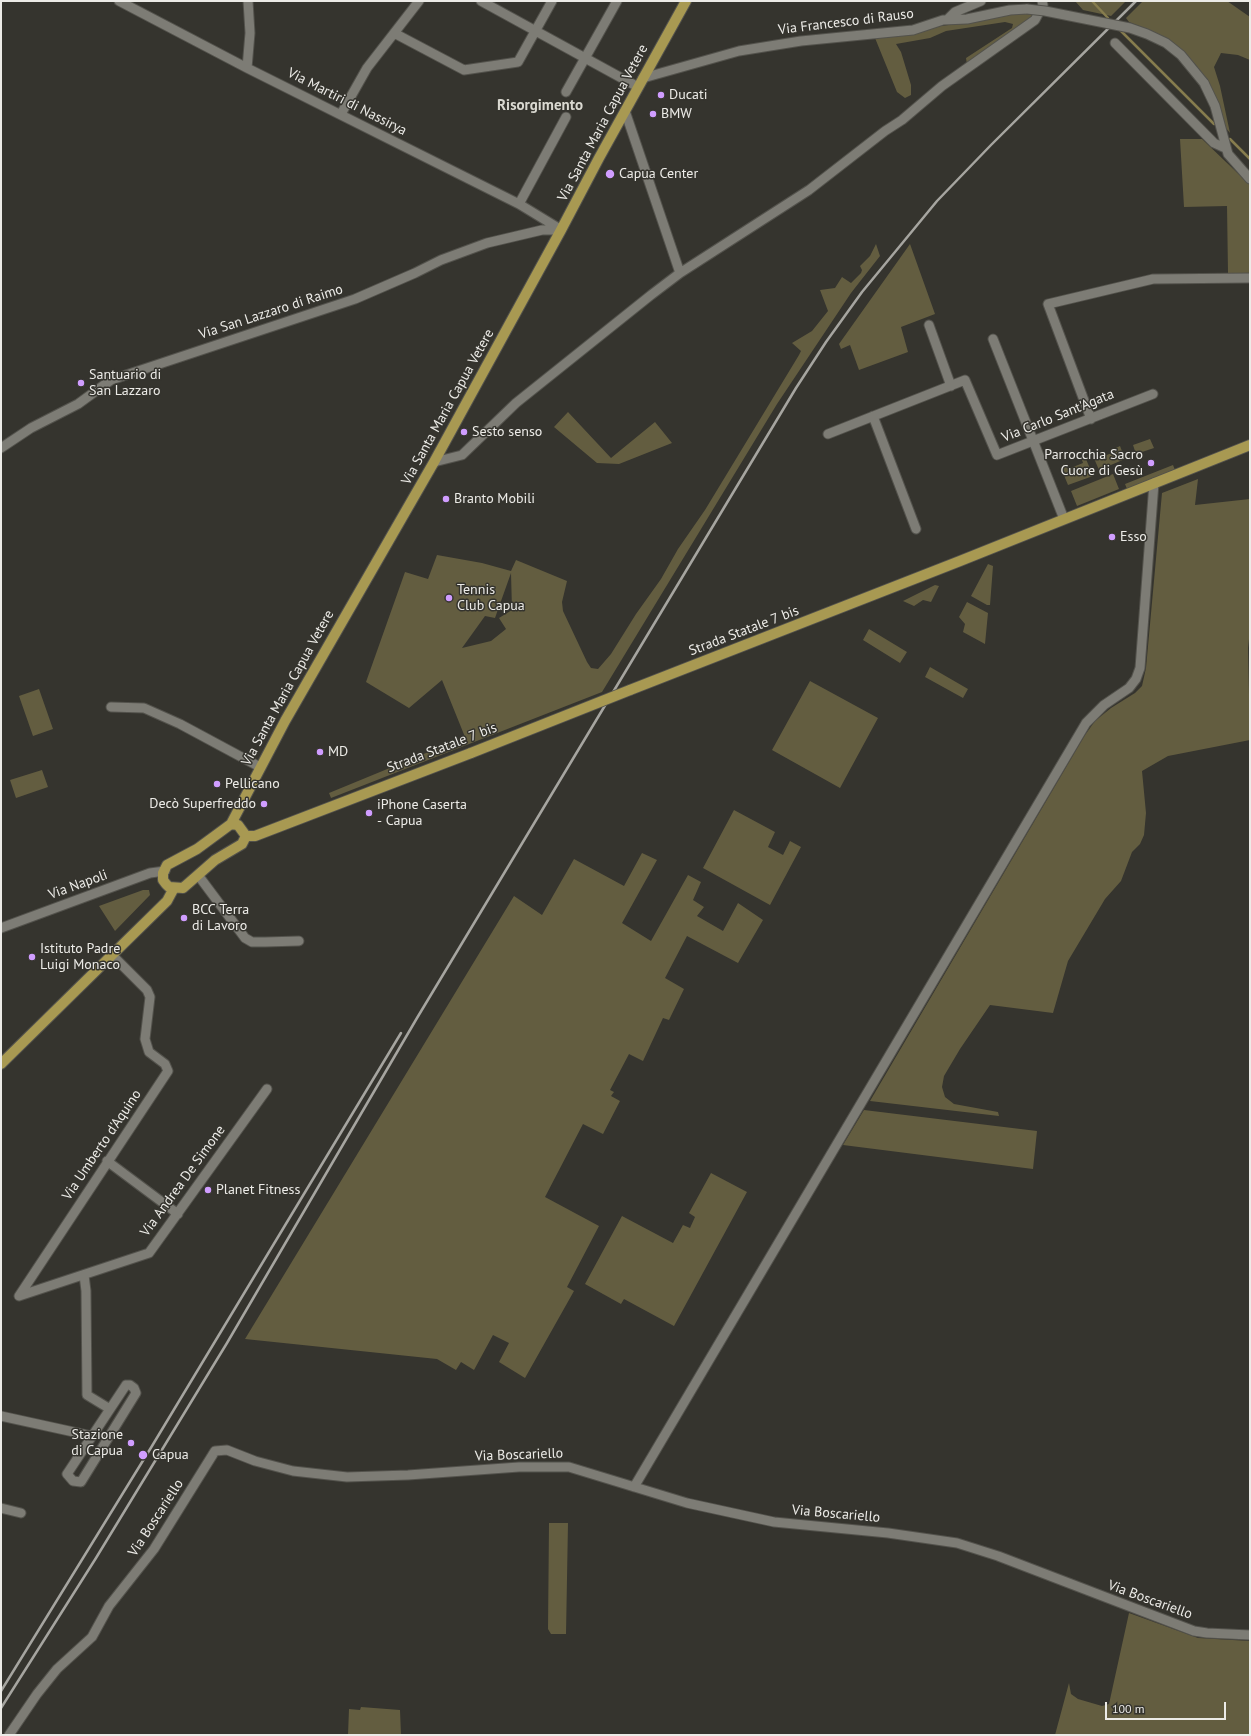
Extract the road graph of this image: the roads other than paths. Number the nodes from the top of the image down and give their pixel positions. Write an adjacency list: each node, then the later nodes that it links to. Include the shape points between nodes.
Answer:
1 (119, 1): 15 (street, Via Martiri di Nassirya)
2 (248, 1): 15 (street, via 250,33)
3 (419, 1): 12 (street)
4 (482, 1): 11 (street)
5 (552, 1): 11 (street)
6 (617, 1): 14 (street)
7 (686, 1): 16 (main road, Via Santa Maria Capua Vetere)
8 (981, 1): 10 (street, via 955,12)
9 (1042, 1): 25 (street, via 1043,5 1035,20 968,67 809,190)
10 (947, 20): 16 (street, Via Francesco di Rauso, via 913,30 801,41 739,51); 21 (street, Via Francesco di Rauso, bridge, via 1027,9 1122,26 1147,34 1166,43 1197,72 1215,106)
11 (536, 31): 12 (street, via 518,62 464,70); 14 (street)
12 (394, 33): 19 (street, via 367,68)
13 (1115, 43): 21 (street, via 1214,143)
14 (586, 59): 16 (street); 17 (street)
15 (247, 68): 19 (street, Via Martiri di Nassirya)
16 (640, 83): 18 (main road, Via Santa Maria Capua Vetere)
17 (566, 92)
18 (624, 111): 24 (main road, Via Santa Maria Capua Vetere); 25 (street)
19 (341, 114): 23 (street, Via Martiri di Nassirya)
20 (566, 117): 23 (street)
21 (1225, 148): 22 (street, via 1230,159)
22 (1250, 179)
23 (519, 204): 24 (street, Via Martiri di Nassirya)
24 (562, 230): 36 (street, Via San Lazzaro di Raimo, via 542,230 487,243 441,260 356,299 111,380 78,404 31,428); 37 (main road, Via Santa Maria Capua Vetere)
25 (680, 273): 37 (street, via 516,403 462,455)
26 (1250, 278): 32 (street, via 1153,279 1048,304)
27 (930, 325): 29 (street)
28 (993, 339): 34 (street)
29 (951, 386): 31 (street, Via Carlo Sant'Agata); 34 (street, Via Carlo Sant'Agata, via 965,380 997,456)
30 (1153, 394): 32 (street, Via Carlo Sant'Agata)
31 (873, 416): 33 (street, Via Carlo Sant'Agata); 40 (street)
32 (1091, 419): 34 (street, Via Carlo Sant'Agata)
33 (828, 434)
34 (1034, 442): 39 (street)
35 (1250, 445): 38 (main road, Strada Statale 7 bis)
36 (1, 448)
37 (434, 462): 42 (main road, Via Santa Maria Capua Vetere)
38 (1154, 483): 39 (main road, Strada Statale 7 bis); 63 (street, via 1140,668 1136,679 1129,688 1104,705 1086,723)
39 (1064, 518): 44 (main road, Strada Statale 7 bis, bridge, via 471,753 255,836)
40 (916, 529)
41 (111, 707): 42 (street, via 144,708 180,724)
42 (260, 767): 43 (main road, Via Santa Maria Capua Vetere)
43 (231, 824): 44 (main road, via 238,825); 45 (main road, via 197,849 167,865)
44 (246, 836): 46 (main road, via 242,844 215,860)
45 (164, 871): 47 (main road, via 163,880 169,887); 48 (street, Via Napoli, via 150,873)
46 (198, 875): 47 (main road, via 183,888); 49 (street, via 245,938 252,942)
47 (174, 888): 50 (main road, via 167,901)
48 (1, 928)
49 (299, 941)
50 (111, 954): 51 (main road); 53 (street, Via Umberto d'Aquino, via 147,990 150,997 145,1039 149,1052 166,1064 168,1072)
51 (1, 1064)
52 (266, 1089): 54 (street, Via Andrea De Simone)
53 (107, 1161): 54 (street); 55 (street, Via Umberto d'Aquino, via 19,1296)
54 (178, 1214): 55 (street, Via Andrea De Simone, via 149,1252)
55 (84, 1274): 56 (street, via 87,1394)
56 (110, 1410): 58 (street); 59 (street, via 126,1385 134,1388 136,1393)
57 (1, 1416): 60 (street)
58 (103, 1419): 59 (street, via 112,1416); 60 (street)
59 (114, 1428): 62 (street)
60 (92, 1436): 61 (street)
61 (87, 1444): 62 (street, via 90,1452); 62 (street, via 67,1474 73,1481 81,1482)
62 (100, 1452)
63 (634, 1487): 66 (street, Via Boscariello, via 687,1503 774,1522 888,1533 957,1543 998,1556 1194,1631); 67 (street, Via Boscariello, via 569,1467 519,1467 347,1477 293,1471 227,1450 215,1451 154,1549 109,1606 92,1637 57,1669 36,1694)
64 (1, 1508): 65 (street)
65 (21, 1513)
66 (1250, 1635)
67 (9, 1735)

